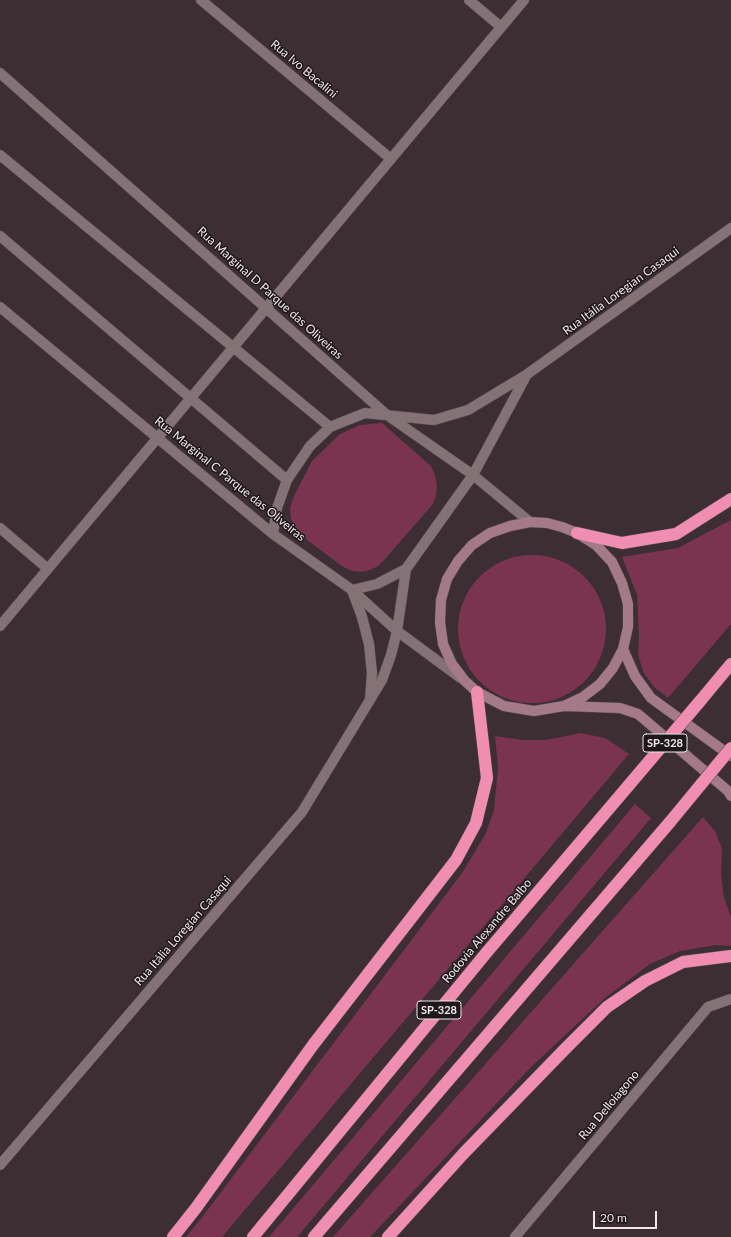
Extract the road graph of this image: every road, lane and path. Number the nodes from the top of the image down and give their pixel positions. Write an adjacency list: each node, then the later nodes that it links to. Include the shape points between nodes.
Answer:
1 (201, 0): 7 (street, Rua Ivo Bacalini)
2 (469, 0): 4 (street)
3 (524, 0): 4 (street)
4 (501, 27): 7 (street)
5 (0, 73): 11 (street, Rua Marginal D Parque das Oliveiras)
6 (0, 155): 12 (street)
7 (391, 159): 11 (street)
8 (731, 228): 13 (street, Rua Itália Loregian Casaqui)
9 (0, 236): 14 (street)
10 (0, 307): 17 (street, Rua Marginal C Parque das Oliveiras)
11 (267, 307): 12 (street); 15 (street, Rua Marginal D Parque das Oliveiras)
12 (233, 347): 14 (street); 16 (street)
13 (526, 375): 15 (street, Rua Itália Loregian Casaqui, via 468,410 434,420); 18 (street, Rua Itália Loregian Casaqui)
14 (190, 398): 17 (street); 19 (street)
15 (387, 414): 16 (street, Rua Itália Loregian Casaqui, via 365,413); 18 (street, Rua Marginal D Parque das Oliveiras)
16 (330, 427): 19 (street, via 310,446)
17 (158, 437): 24 (street, Rua Marginal C Parque das Oliveiras); 25 (street)
18 (473, 475): 21 (street, Rua Marginal D Parque das Oliveiras); 26 (street, Rua Itália Loregian Casaqui)
19 (287, 480): 24 (street, via 277,508)
20 (731, 499): 23 (highway, via 676,534 622,543)
21 (530, 522): 23 (main road, via 562,526); 32 (main road, via 490,533 472,545 447,579 440,608 443,644 452,664)
22 (0, 528): 25 (street)
23 (577, 533): 30 (main road, via 596,545 612,562 622,582 628,604 628,627)
24 (273, 534): 27 (street, Rua Marginal C Parque das Oliveiras)
25 (48, 569): 28 (street)
26 (406, 570): 27 (street, Rua Itália Loregian Casaqui, via 377,584); 29 (street, Rua Itália Loregian Casaqui)
27 (352, 590): 29 (street, Rua Marginal C Parque das Oliveiras); 34 (street, Rua Itália Loregian Casaqui, via 369,644 372,673)
28 (0, 626)
29 (397, 631): 32 (street, Rua Marginal C Parque das Oliveiras); 34 (street, Rua Itália Loregian Casaqui, via 382,680)
30 (623, 649): 35 (main road, via 613,668 600,684 583,697); 37 (main road, via 635,676 651,698)
31 (731, 664): 43 (highway, Rodovia Alexandre Balbo / SP-328, bridge, via 482,958)
32 (465, 681): 33 (main road)
33 (477, 692): 35 (main road, via 504,706 534,711); 42 (highway, via 487,778 476,823 456,860 313,1045)
34 (370, 702): 41 (street, Rua Itália Loregian Casaqui, via 302,812)
35 (564, 706): 38 (main road, via 620,708 638,714)
36 (731, 748): 44 (highway, bridge)
37 (731, 756)
38 (731, 796)
39 (731, 956): 45 (highway, via 683,962 645,981 607,1007 464,1152)
40 (730, 999): 46 (street, Rua Delloiagono, via 708,1007)
41 (0, 1165)
42 (173, 1237)
43 (253, 1237)
44 (314, 1237)
45 (388, 1237)
46 (515, 1237)

